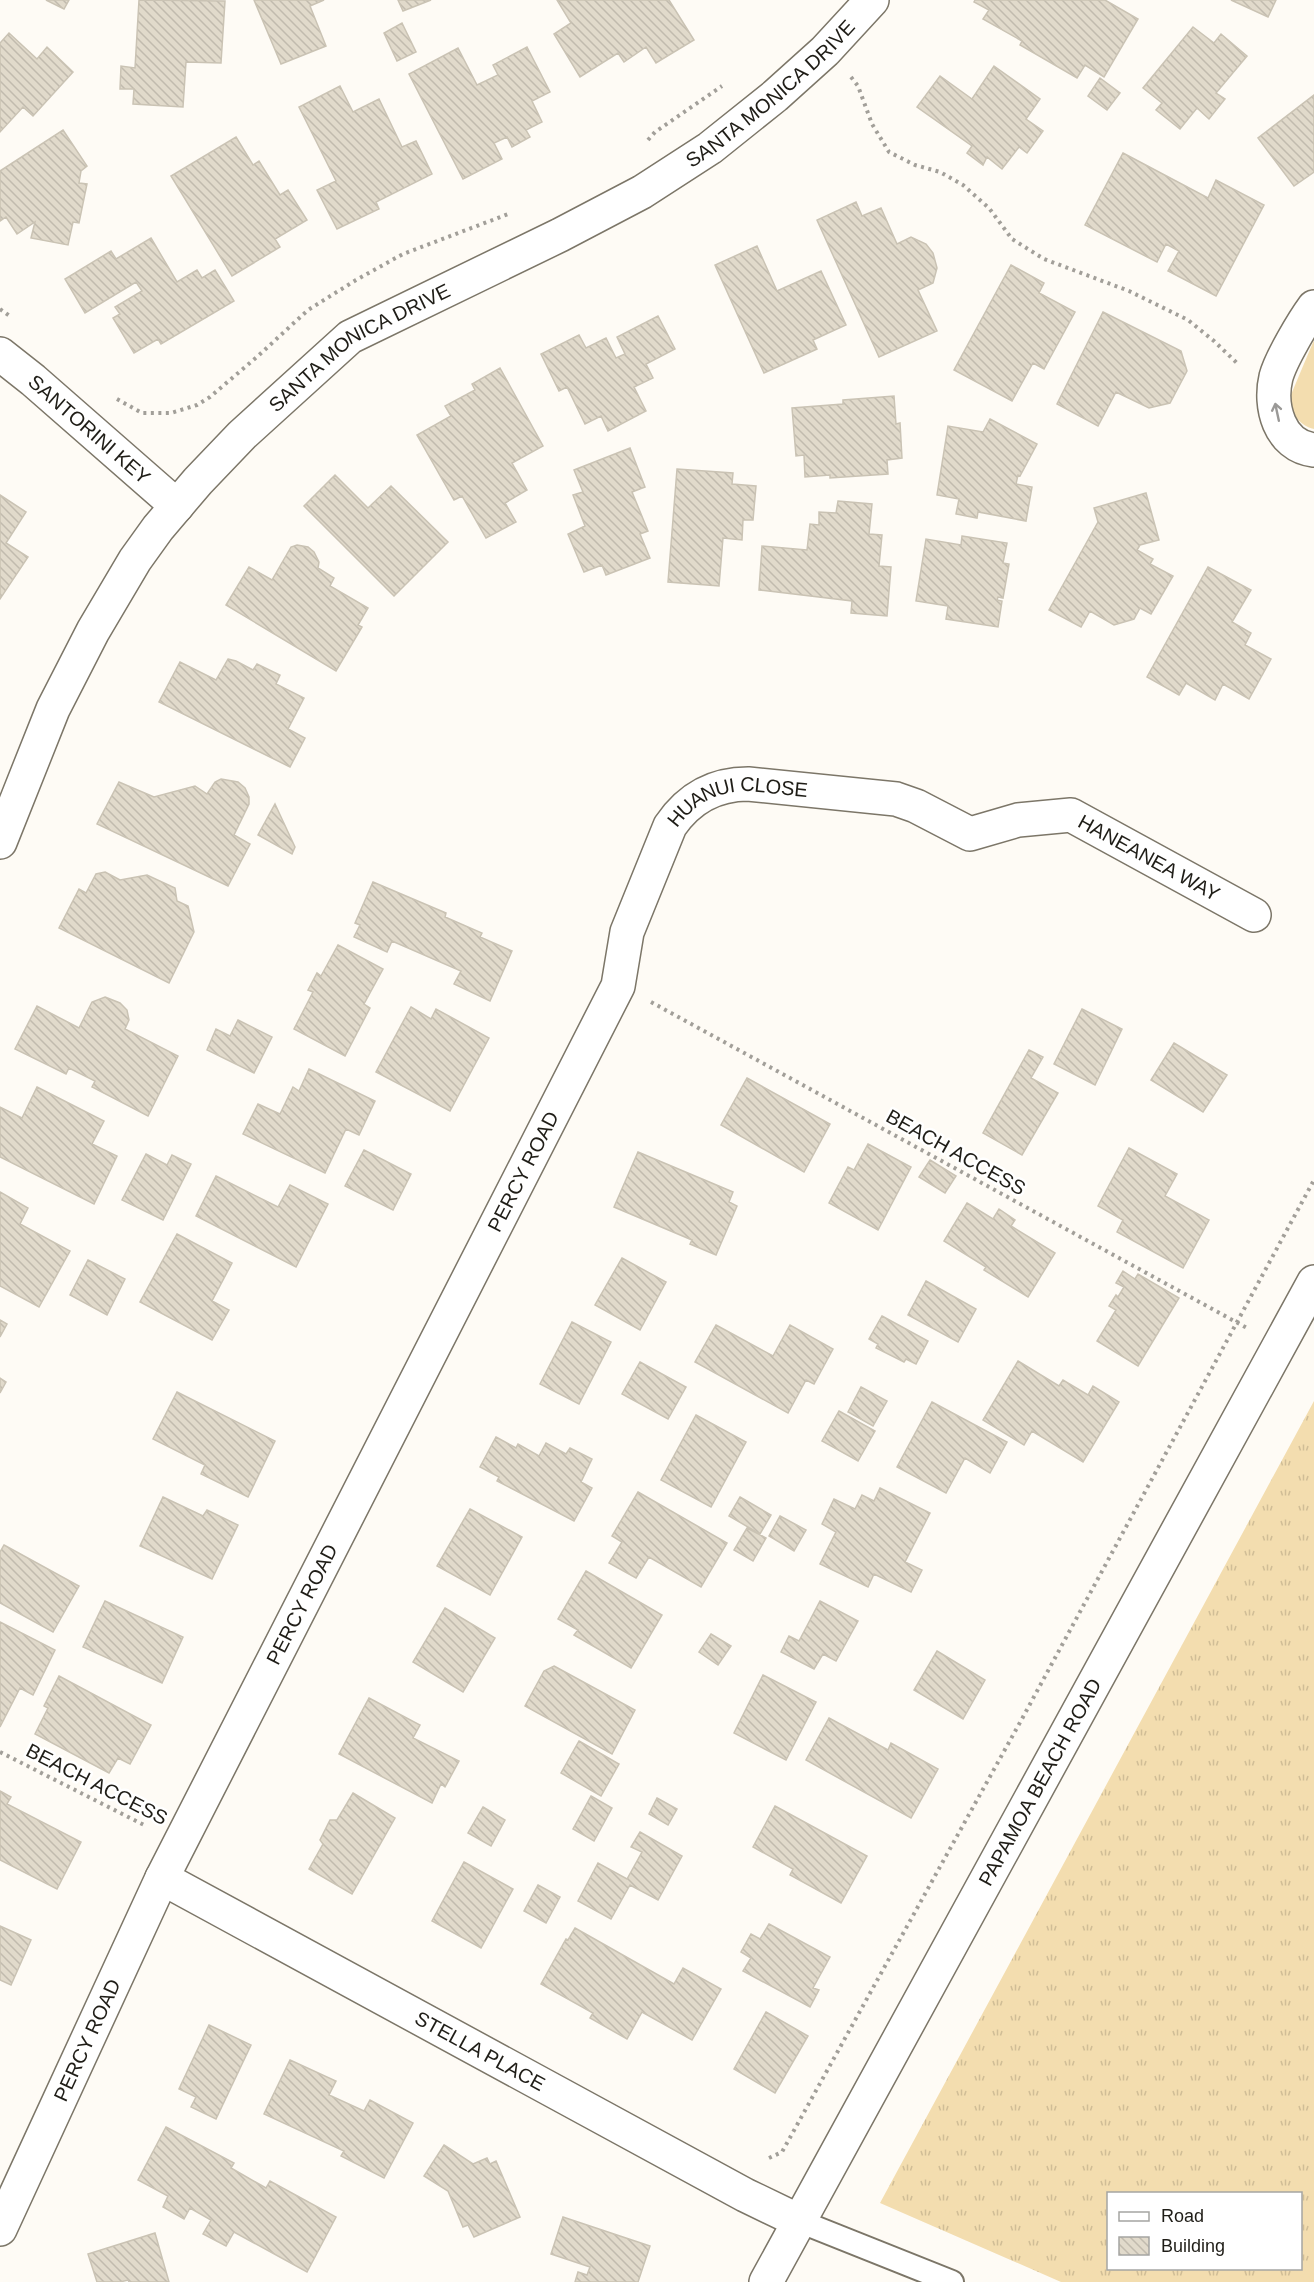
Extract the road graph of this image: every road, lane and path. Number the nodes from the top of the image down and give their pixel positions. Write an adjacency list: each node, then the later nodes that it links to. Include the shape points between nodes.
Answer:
1 (872, 0): 13 (street, SANTA MONICA DRIVE, via 825,51 775,96 710,148 642,192 350,337 242,435)
2 (846, 71): 10 (path, via 858,86 872,124 889,152 963,185 989,208 1012,239 1044,259 1129,291 1188,320 1242,369)
3 (731, 80): 4 (path, via 655,132)
4 (642, 147)
5 (512, 213): 11 (path, via 403,255 356,280 308,310 196,405 171,413 142,413)
6 (1314, 307): 10 (street)
7 (0, 309): 8 (path)
8 (14, 319)
9 (0, 354): 13 (street, SANTORINI KEY)
10 (1276, 376): 12 (street, one-way to 10, via 1285,435 1274,411)
11 (110, 394)
12 (1314, 450)
13 (177, 506): 15 (street, SANTA MONICA DRIVE, via 135,560 93,631 53,709)
14 (970, 834): 16 (street, HANEANEA WAY, via 1017,820 1071,815); 17 (street, HUANUI CLOSE, via 916,806 873,795 748,784 705,793 679,813 670,826 627,933)
15 (0, 842)
16 (1254, 915)
17 (618, 986): 20 (path, BEACH ACCESS, via 663,1007); 23 (street, PERCY ROAD)
18 (1314, 1180): 20 (path)
19 (1314, 1282): 21 (street, PAPAMOA BEACH ROAD)
20 (1237, 1323): 21 (path, BEACH ACCESS); 25 (path, via 782,2152)
21 (1280, 1345): 26 (street, PAPAMOA BEACH ROAD)
22 (0, 1752): 23 (path, BEACH ACCESS)
23 (180, 1843): 24 (street, PERCY ROAD)
24 (162, 1878): 26 (street, STELLA PLACE); 27 (street, PERCY ROAD)
25 (769, 2158)
26 (799, 2221): 28 (street, PAPAMOA BEACH ROAD); 29 (lane)
27 (0, 2229)
28 (766, 2282)
29 (952, 2282)

